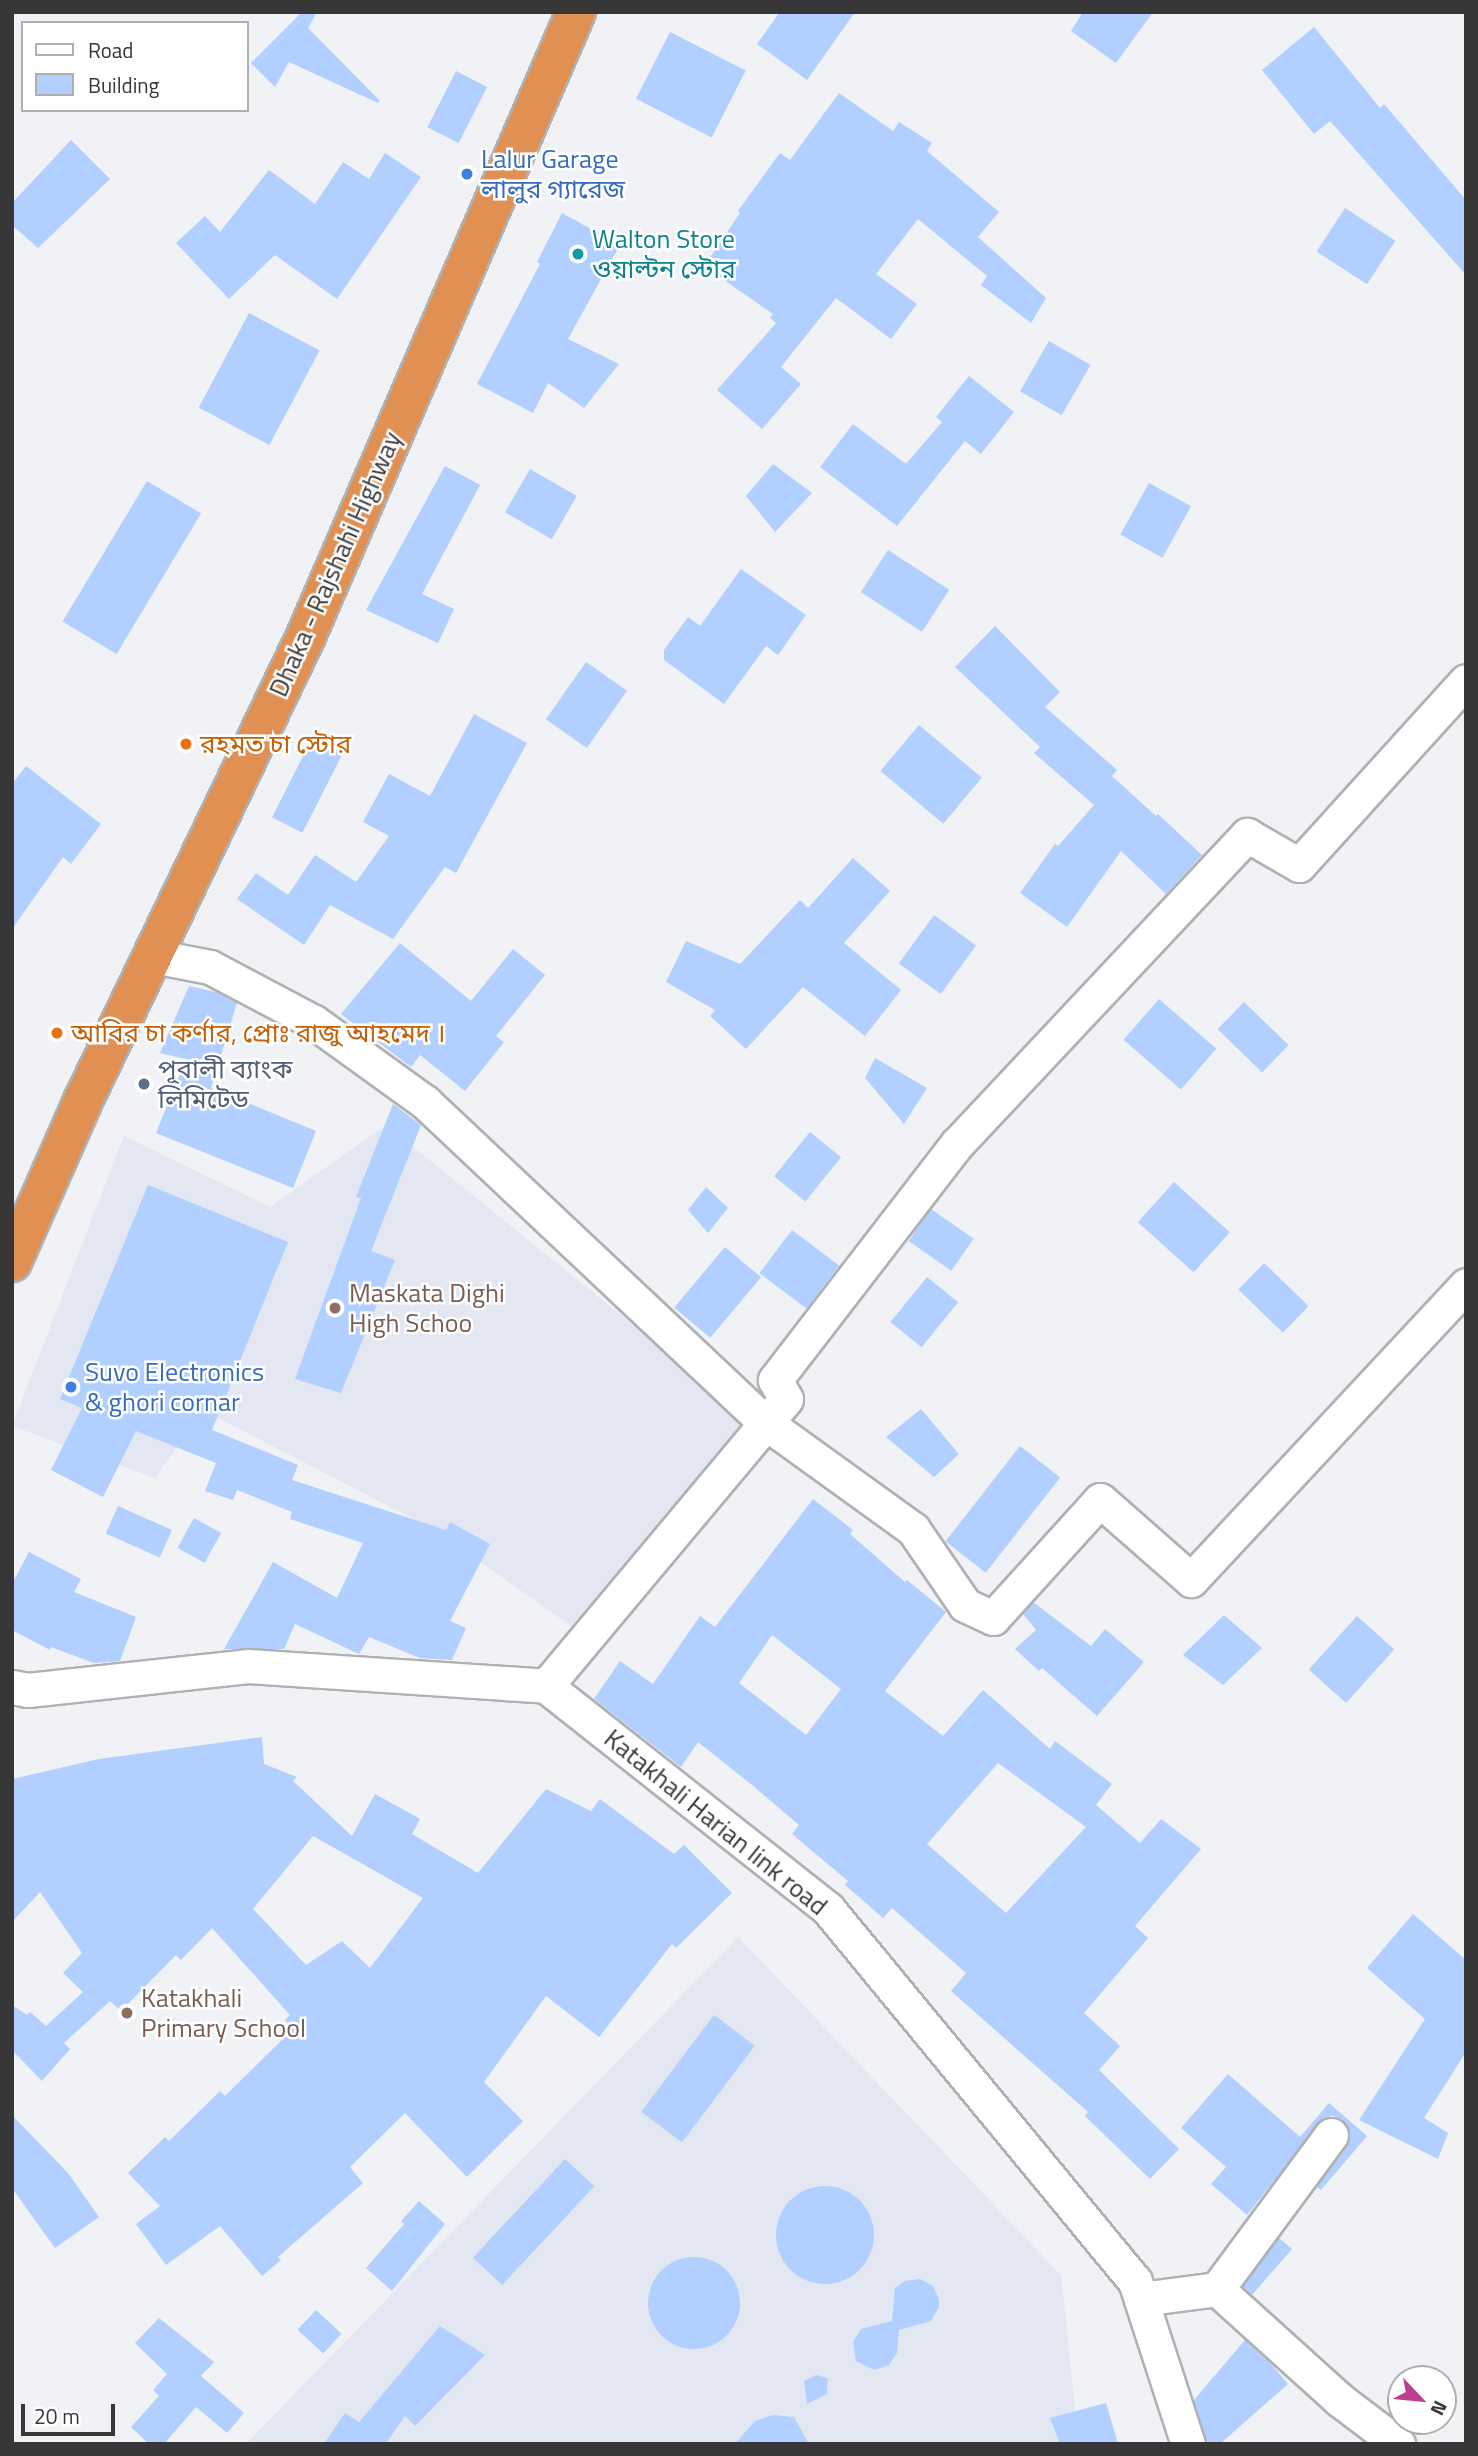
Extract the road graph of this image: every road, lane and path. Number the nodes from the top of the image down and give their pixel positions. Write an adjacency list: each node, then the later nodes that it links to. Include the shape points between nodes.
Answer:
1 (576, 12): 3 (highway, Dhaka - Rajshahi Highway, via 306,636)
2 (1466, 681): 6 (street, via 1299,865 1247,835 957,1144 775,1380 786,1399)
3 (153, 956): 4 (highway, Dhaka - Rajshahi Highway); 6 (street, via 210,967 314,1022 425,1102)
4 (12, 1262)
5 (1466, 1285): 6 (street, via 1191,1580 1100,1500 993,1618 965,1605 913,1530)
6 (766, 1423): 7 (street)
7 (546, 1686): 8 (street, via 248,1666 28,1690); 11 (street, Katakhali Harian link road, via 828,1909 1135,2281)
8 (12, 1687)
9 (1331, 2135): 10 (street)
10 (1217, 2288): 11 (street); 13 (street, via 1340,2400)
11 (1140, 2299): 12 (street, Katakhali Harian link road)
12 (1188, 2444)
13 (1398, 2444)

